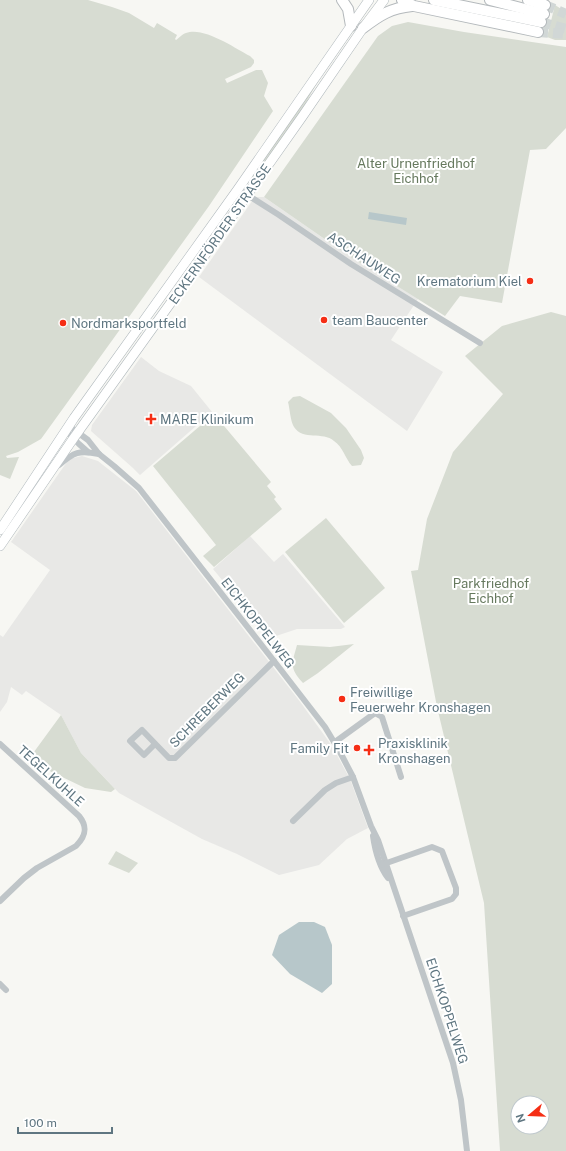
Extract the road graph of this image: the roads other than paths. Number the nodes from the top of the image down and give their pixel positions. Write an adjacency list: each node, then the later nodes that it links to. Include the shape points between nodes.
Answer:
1 (342, 0): 10 (highway, via 348,9)
2 (369, 0): 10 (main road, ECKERNFÖRDER STRASSE)
3 (384, 0): 11 (main road, ECKERNFÖRDER STRASSE)
4 (402, 0): 8 (highway)
5 (434, 0): 9 (highway)
6 (490, 0): 9 (highway)
7 (528, 0): 9 (highway)
8 (414, 6): 9 (highway); 11 (highway, via 389,11)
9 (542, 18)
10 (351, 26): 12 (main road, ECKERNFÖRDER STRASSE)
11 (363, 28): 13 (main road, ECKERNFÖRDER STRASSE)
12 (238, 189): 13 (street, ASCHAUWEG); 15 (main road, ECKERNFÖRDER STRASSE)
13 (248, 195): 14 (street, ASCHAUWEG, via 351,264); 16 (main road, ECKERNFÖRDER STRASSE)
14 (480, 344)
15 (68, 429): 16 (street, EICHKOPPELWEG); 20 (main road, ECKERNFÖRDER STRASSE)
16 (76, 436): 17 (street, EICHKOPPELWEG); 18 (street, EICHKOPPELWEG, via 88,440); 19 (main road, ECKERNFÖRDER STRASSE)
17 (88, 452): 18 (street, EICHKOPPELWEG); 19 (street, EICHKOPPELWEG, via 72,454)
18 (99, 454): 22 (street, EICHKOPPELWEG, via 138,488)
19 (55, 466): 20 (main road, ECKERNFÖRDER STRASSE)
20 (3, 527): 21 (main road, ECKERNFÖRDER STRASSE)
21 (0, 546)
22 (274, 661): 23 (street, EICHKOPPELWEG); 25 (street, SCHREBERWEG, via 175,758 169,758)
23 (335, 742): 26 (street, EICHKOPPELWEG); 27 (street, via 375,713 382,717)
24 (0, 744): 30 (street, TEGELKUHLE, via 84,823 84,832 76,846 37,868)
25 (155, 744)
26 (353, 777): 28 (street, via 324,790); 29 (street, EICHKOPPELWEG, via 371,826 375,848)
27 (401, 777)
28 (293, 821)
29 (383, 864): 31 (street, EICHKOPPELWEG); 31 (street, via 432,847 442,850 456,894 452,899)
30 (0, 901)
31 (403, 916): 34 (street, EICHKOPPELWEG, via 456,1075)
32 (0, 984): 33 (street)
33 (6, 990)
34 (467, 1151)

